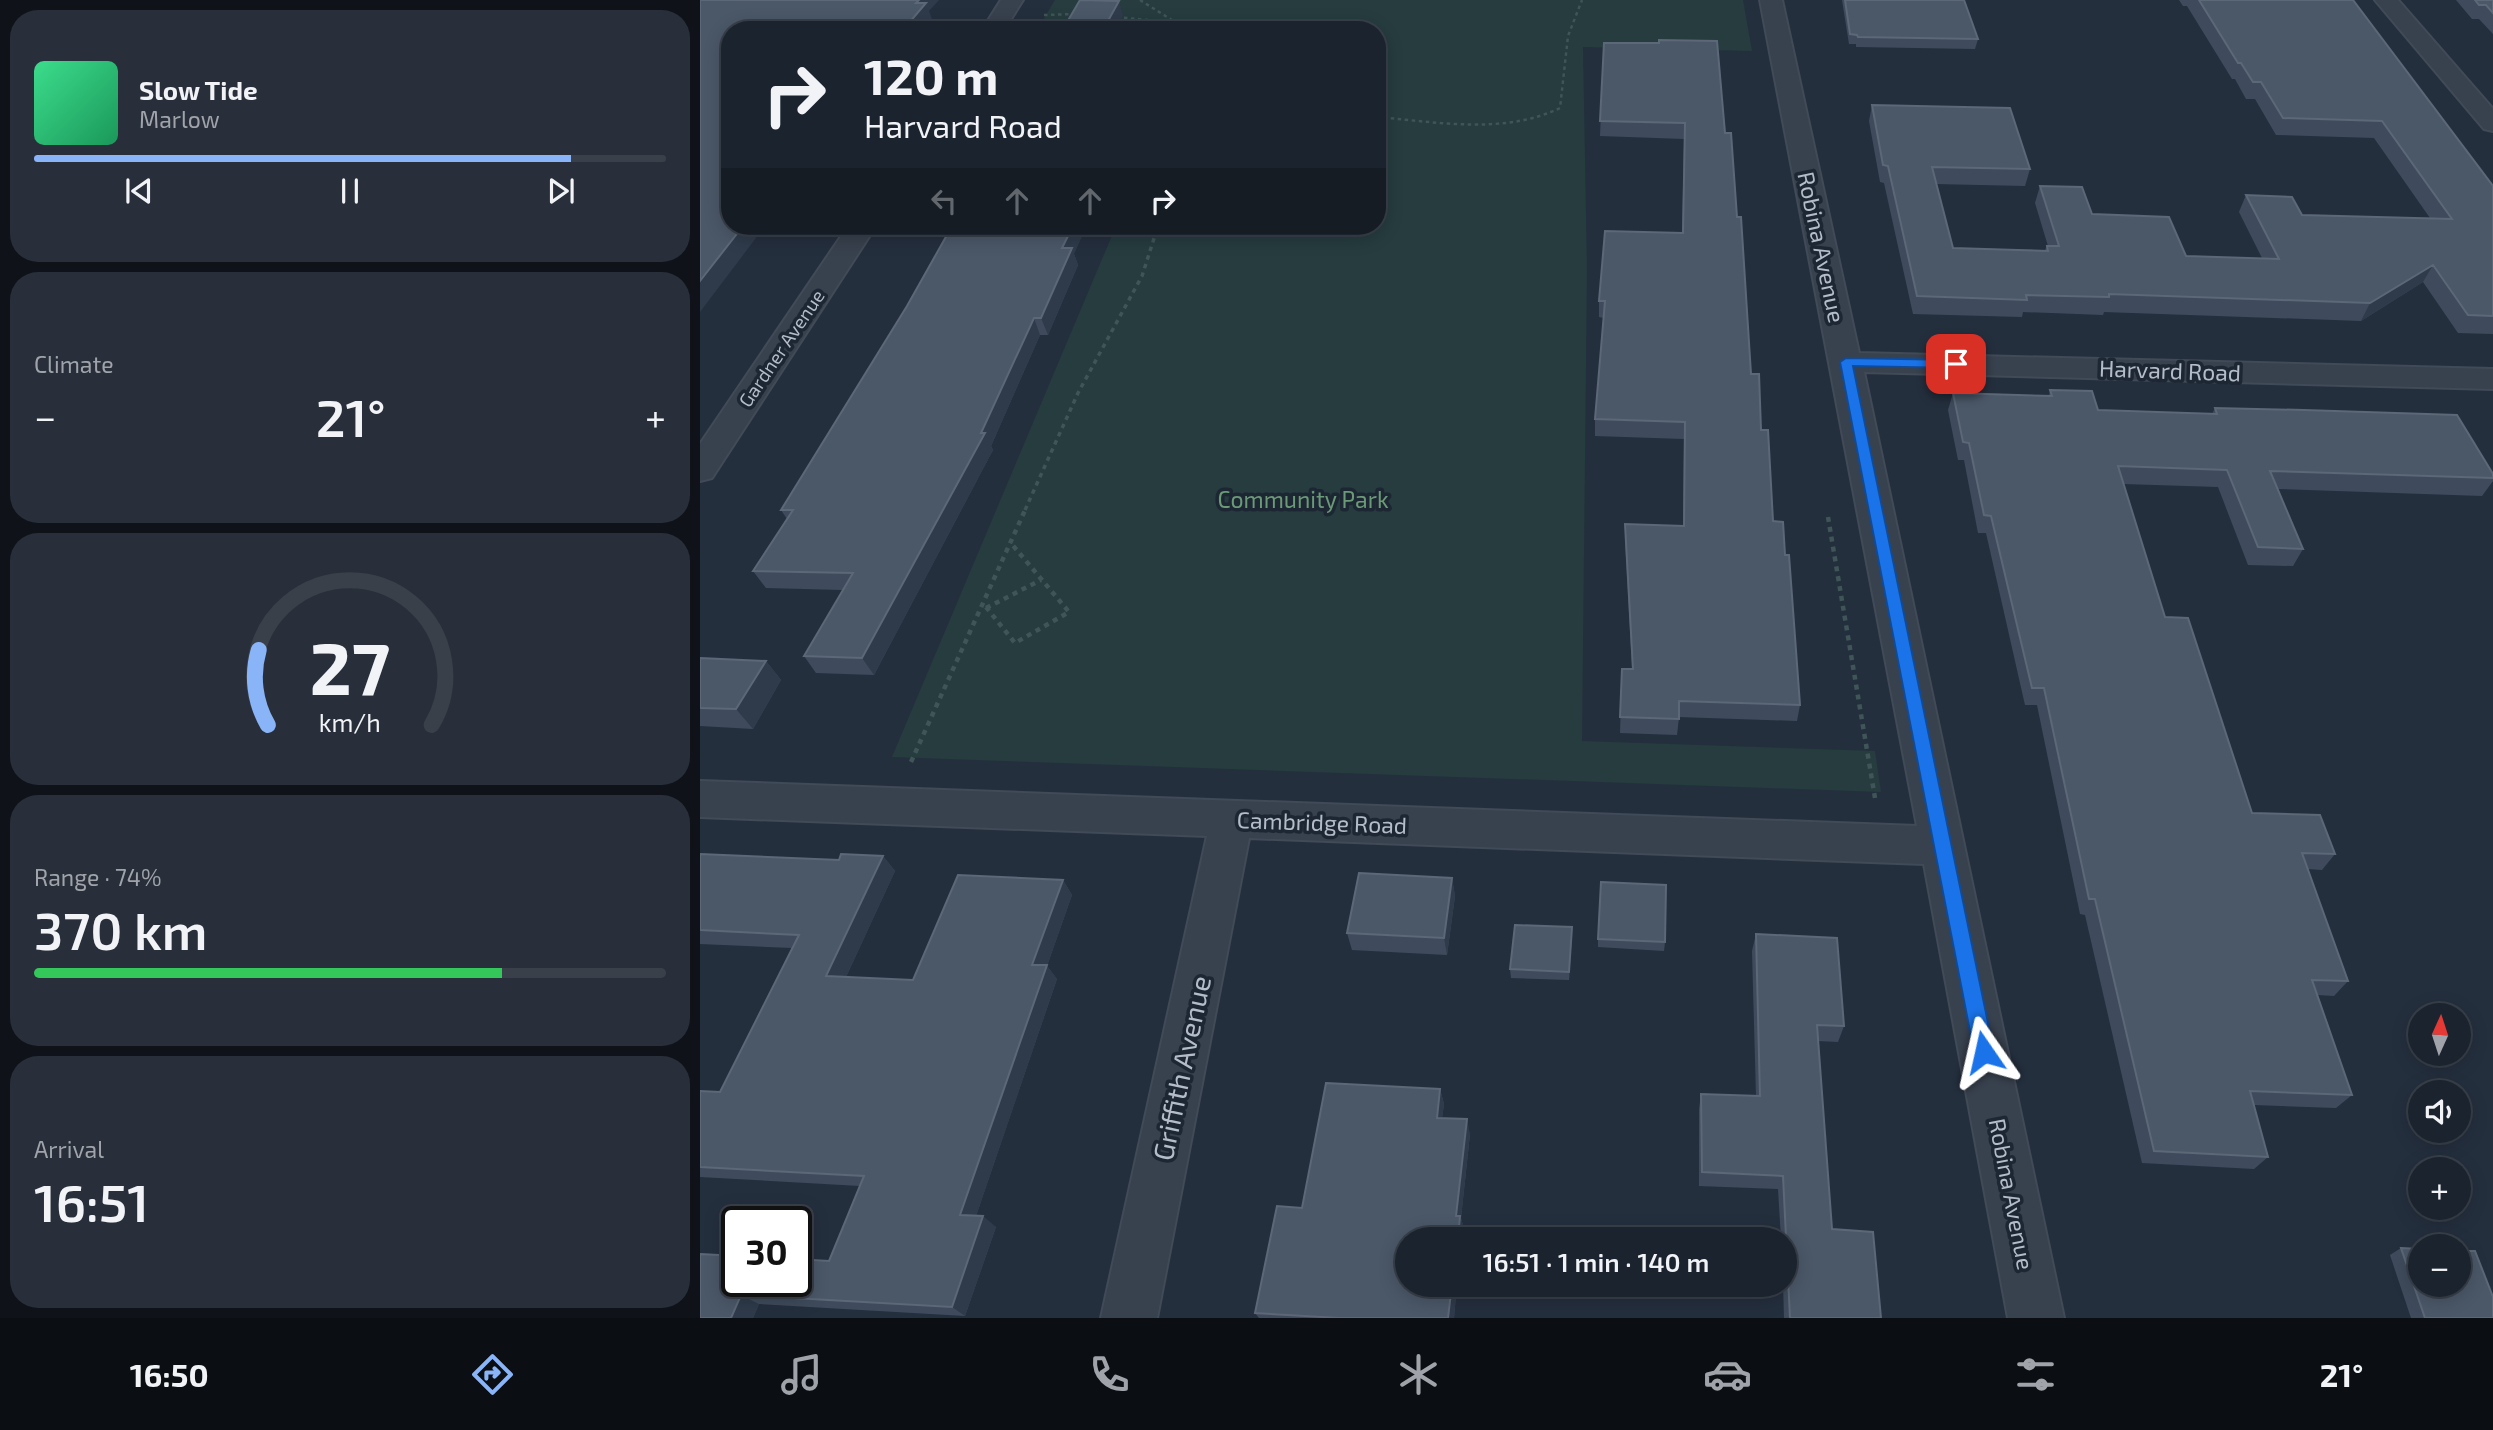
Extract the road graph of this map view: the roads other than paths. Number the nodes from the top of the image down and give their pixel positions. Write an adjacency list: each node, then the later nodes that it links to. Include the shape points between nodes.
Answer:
1 (1013, 0): 4 (street)
2 (1771, 0): 7 (street, Robina Avenue)
3 (2386, 0): 5 (street)
4 (999, 21)
5 (2493, 124)
6 (856, 235): 9 (street, Gardner Avenue)
7 (1846, 362): 8 (street, Harvard Road); 12 (street, Robina Avenue)
8 (2493, 379)
9 (700, 470)
10 (700, 799): 11 (street, Cambridge Road)
11 (1232, 818): 12 (street, Cambridge Road); 13 (street, Griffith Avenue)
12 (1944, 846): 14 (street, Robina Avenue)
13 (1129, 1318)
14 (2036, 1318)

